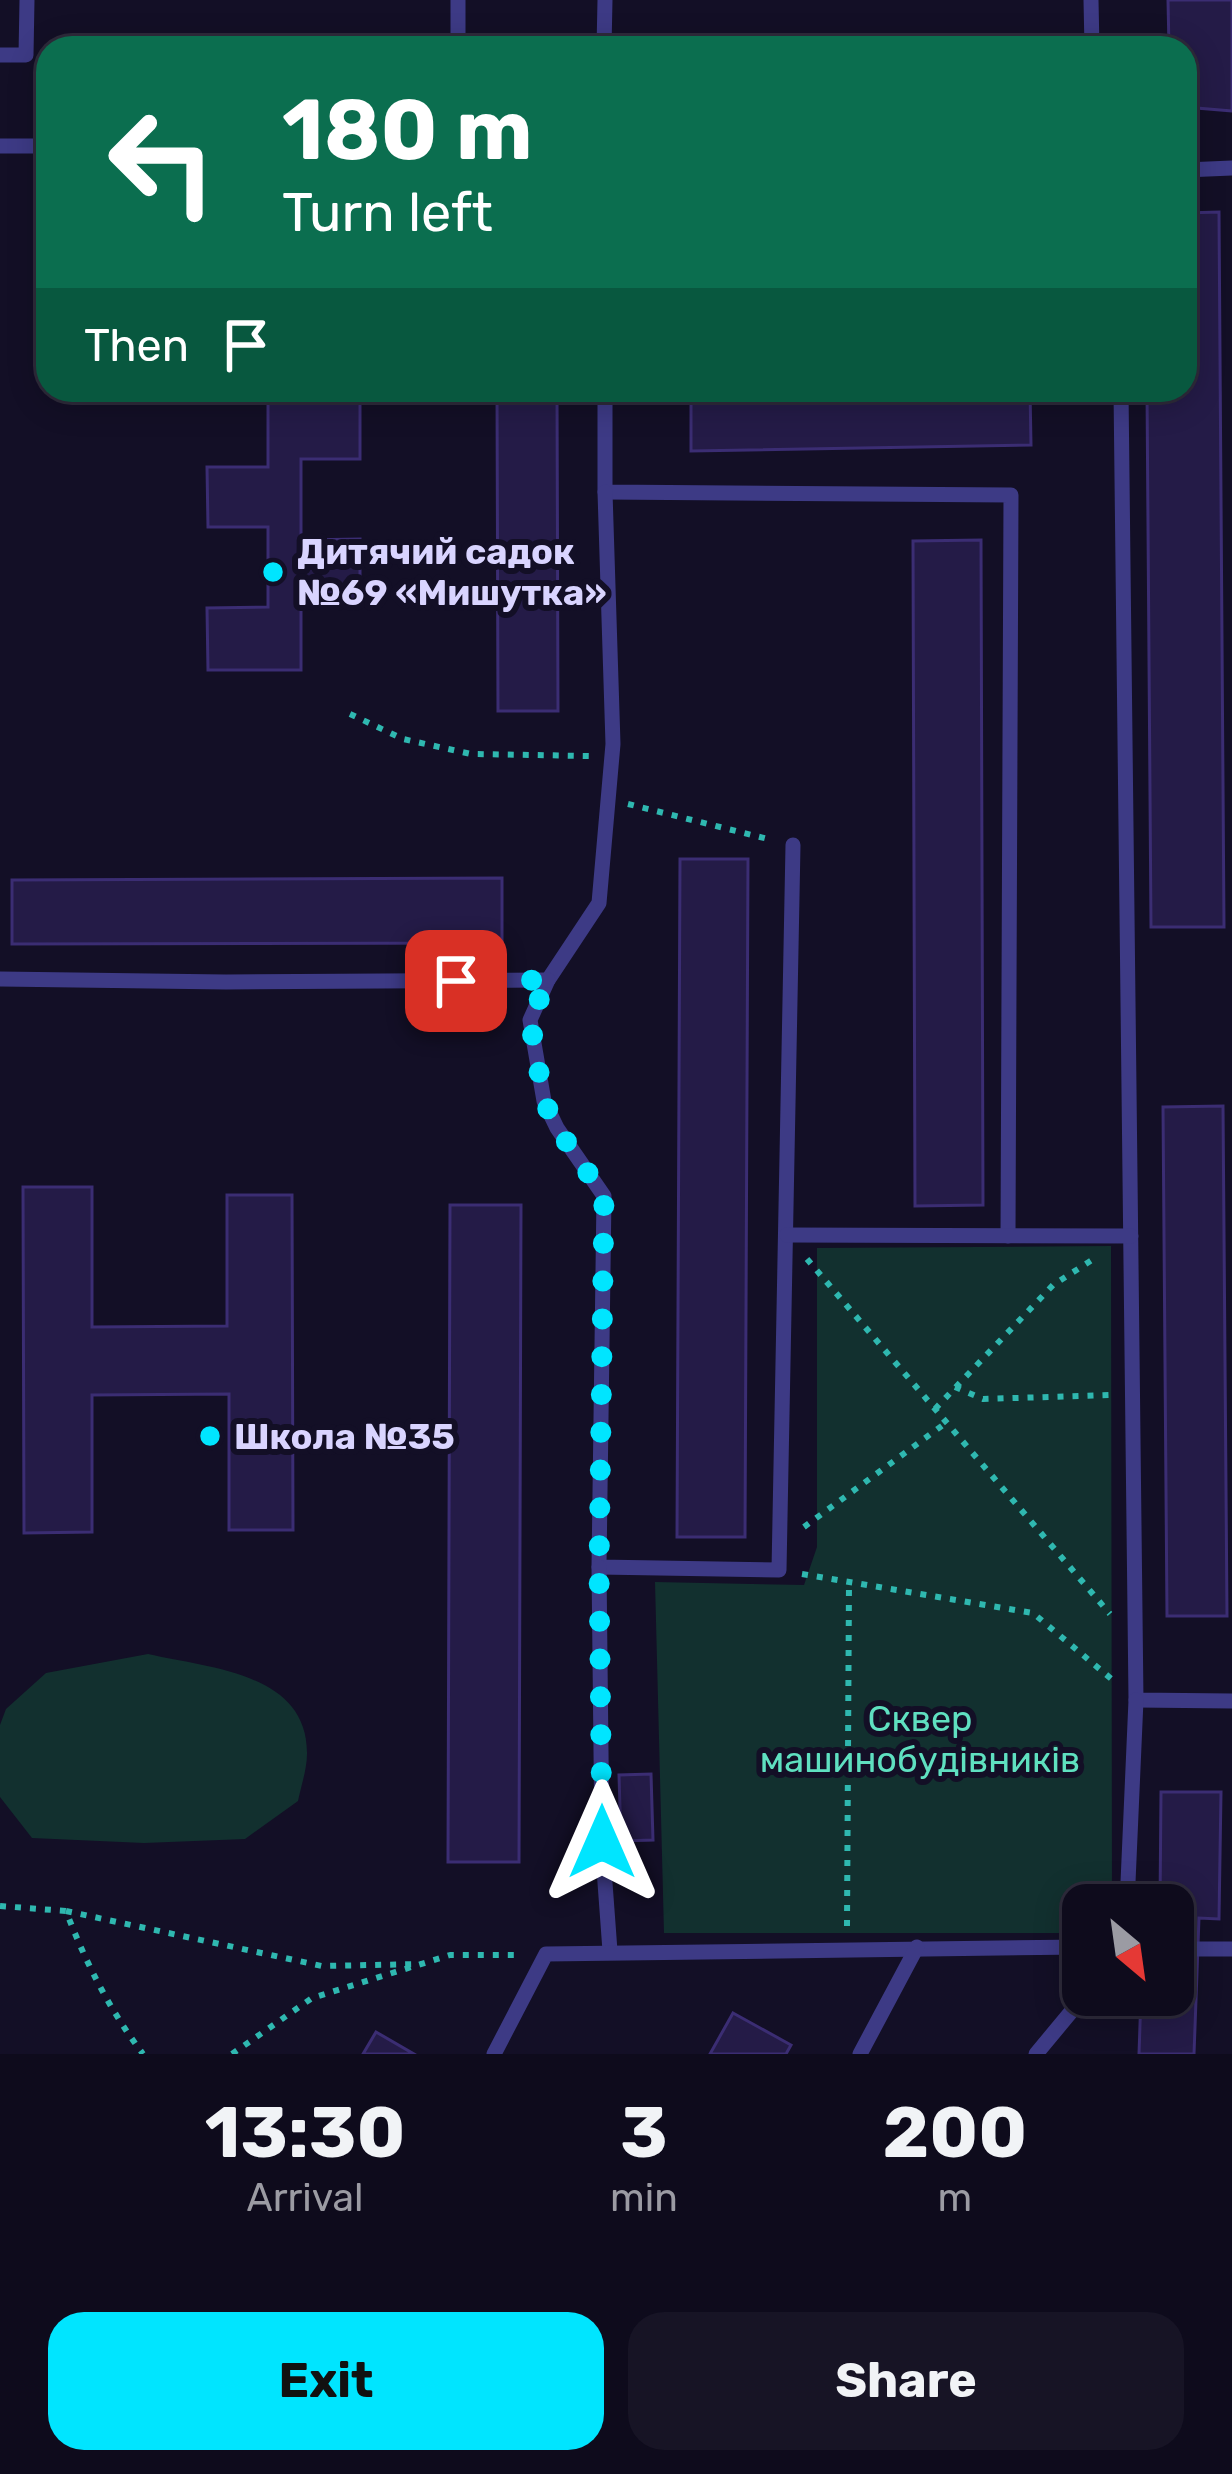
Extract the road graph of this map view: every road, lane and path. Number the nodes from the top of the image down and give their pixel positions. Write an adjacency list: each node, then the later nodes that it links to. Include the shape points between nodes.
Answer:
1 (27, 0): 8 (lane, via 26,55)
2 (458, 0): 5 (lane)
3 (605, 0): 6 (lane)
4 (1090, 0): 7 (lane)
5 (458, 36)
6 (604, 36)
7 (1091, 36)
8 (0, 56)
9 (0, 146): 10 (lane)
10 (36, 146)
11 (1232, 168): 12 (lane)
12 (1197, 169)
13 (605, 402): 15 (lane)
14 (1121, 402): 24 (lane)
15 (605, 492): 17 (lane); 23 (lane, via 1011,495)
16 (350, 714): 17 (path, via 403,739 471,754)
17 (612, 757): 18 (lane)
18 (608, 799): 19 (path); 21 (lane, via 599,903)
19 (794, 845): 22 (lane)
20 (0, 979): 21 (lane)
21 (548, 980): 30 (lane, via 530,1020 544,1101 604,1196)
22 (787, 1235): 23 (lane); 27 (path); 29 (lane)
23 (1008, 1235): 24 (lane)
24 (1131, 1235): 25 (path, via 1053,1285); 26 (lane)
25 (956, 1387): 26 (path, via 983,1399); 27 (path)
26 (1132, 1394): 33 (lane)
27 (935, 1408): 28 (path)
28 (946, 1422): 29 (path); 33 (path)
29 (780, 1544): 31 (lane)
30 (599, 1568): 31 (lane); 44 (lane)
31 (779, 1570): 32 (path)
32 (849, 1582): 34 (path, via 1033,1613); 41 (path)
33 (1135, 1644): 34 (lane)
34 (1136, 1700): 35 (lane); 36 (lane)
35 (1232, 1702)
36 (1128, 1884)
37 (0, 1906): 38 (path)
38 (66, 1911): 46 (path, via 322,1966); 48 (path, via 86,1964)
39 (917, 1947): 40 (lane); 41 (lane); 51 (lane)
40 (1062, 1947)
41 (847, 1948): 44 (lane)
42 (1198, 1949): 43 (lane)
43 (1232, 1949)
44 (610, 1951): 45 (lane)
45 (546, 1954): 46 (path, via 450,1955); 50 (lane)
46 (422, 1964): 49 (path, via 312,1998)
47 (1068, 2016): 52 (lane)
48 (143, 2054)
49 (232, 2054)
50 (494, 2054)
51 (860, 2054)
52 (1036, 2054)

